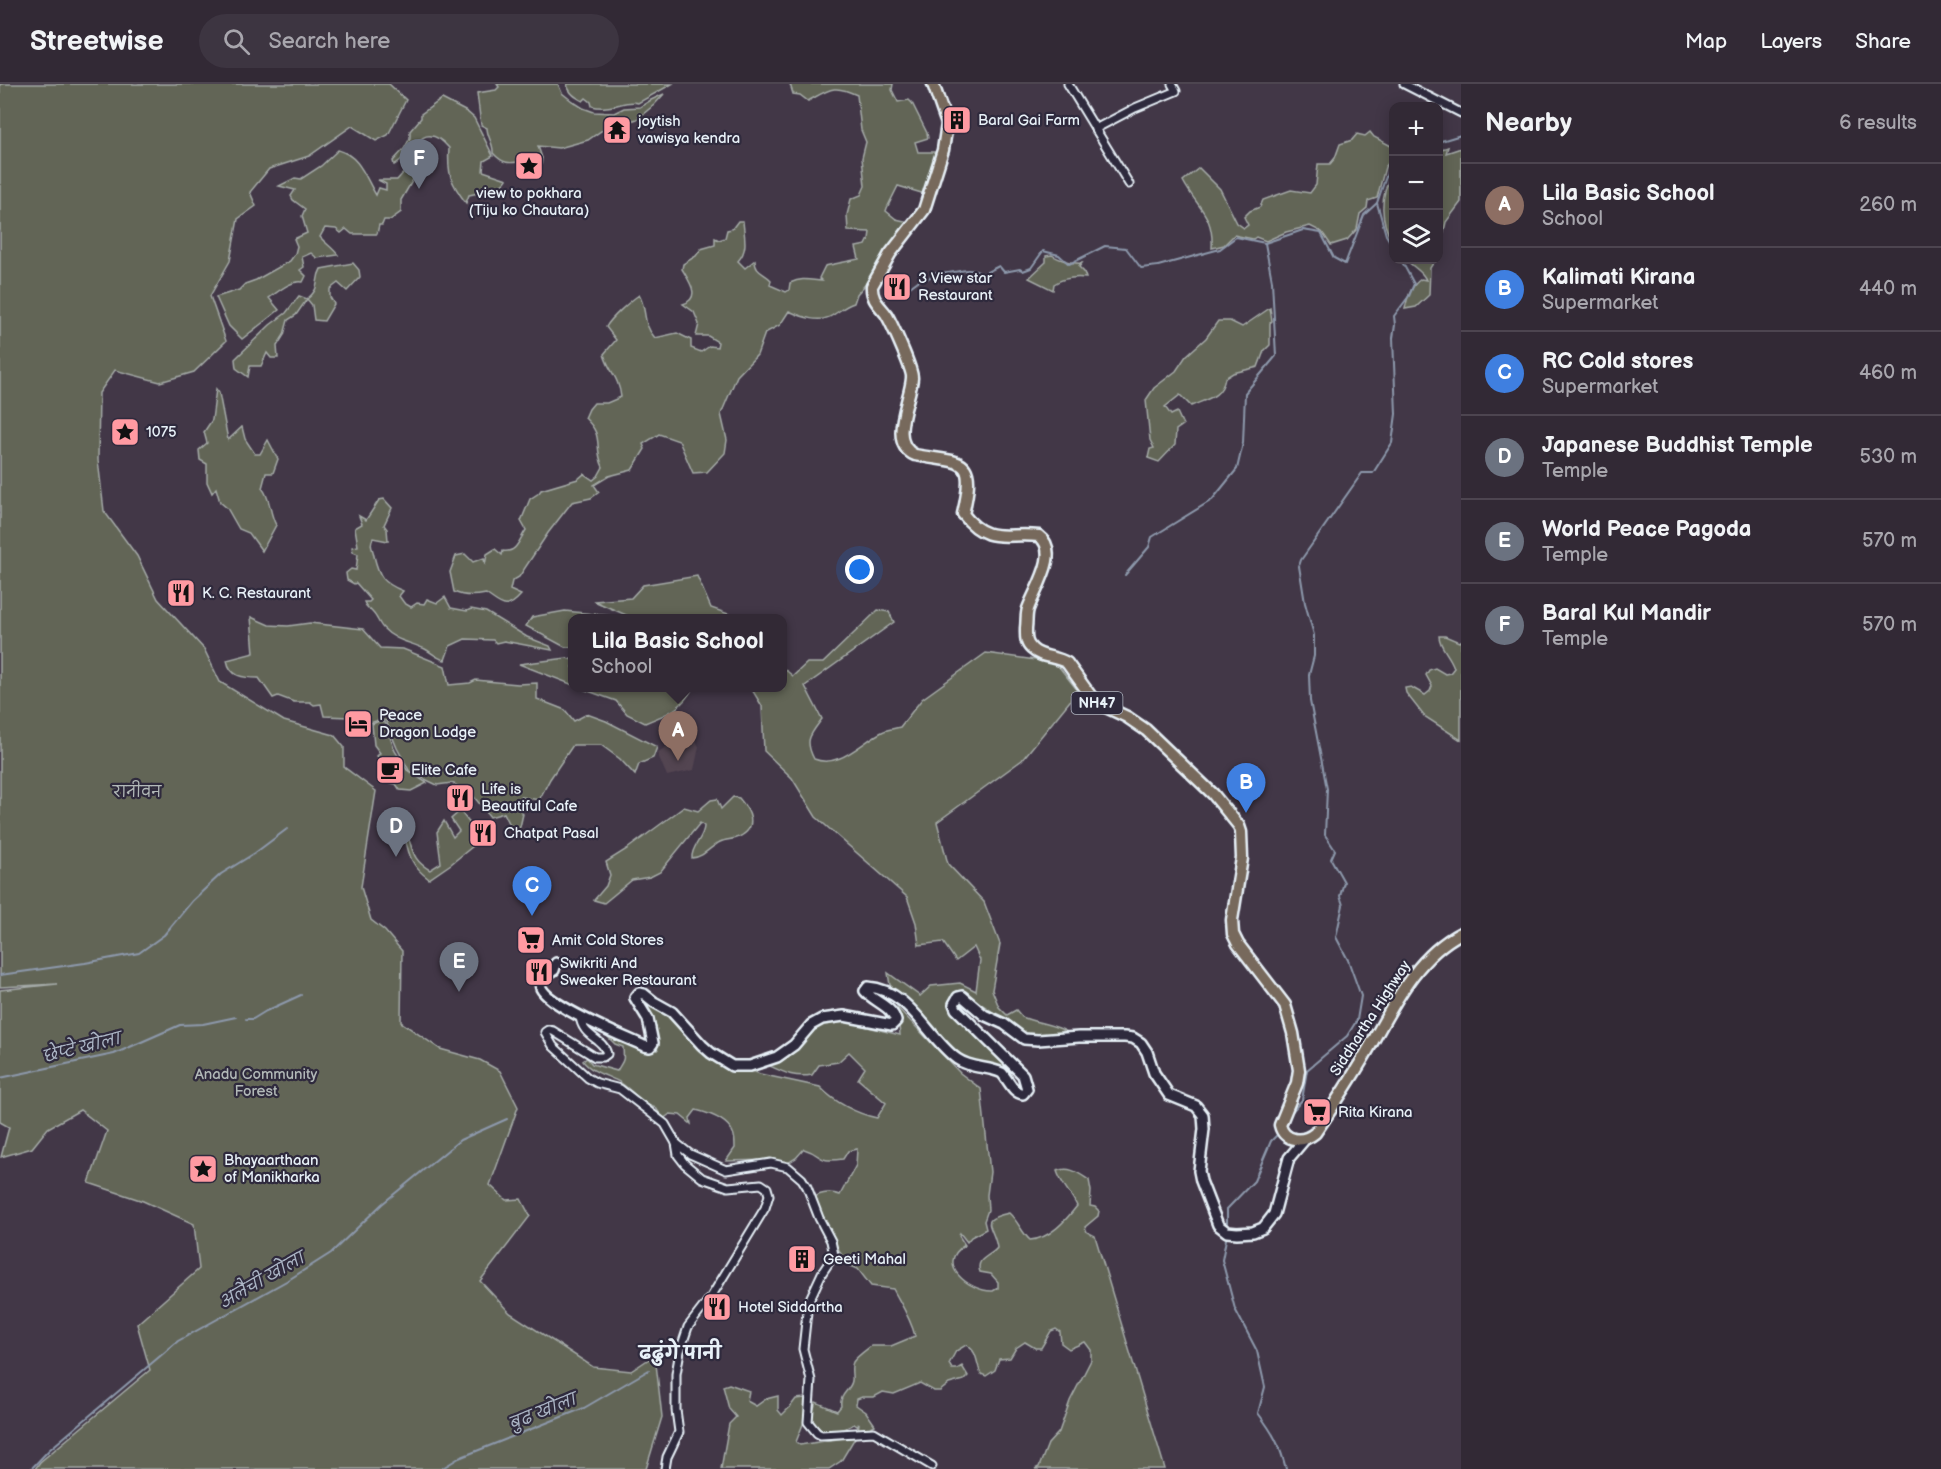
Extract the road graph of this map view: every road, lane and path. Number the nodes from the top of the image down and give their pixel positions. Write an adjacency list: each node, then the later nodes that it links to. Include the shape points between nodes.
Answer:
1 (933, 84): 11 (highway, NH47, via 945,115 946,141 924,210 890,254 872,286 874,299 887,316 912,377 902,425 903,444 915,455 962,463 968,477 963,514 982,532 1040,536 1045,540 1045,570 1027,612 1029,646 1067,663 1095,702 1146,730 1213,794 1239,826 1242,858 1233,934 1288,1013 1299,1070 1280,1125 1291,1139)
2 (1068, 84): 6 (street)
3 (1173, 84): 6 (street, via 1176,91)
4 (1404, 84): 5 (street)
5 (1461, 113)
6 (1095, 129): 7 (street)
7 (1129, 184)
8 (1461, 933): 11 (highway, Siddhartha Highway, via 1434,951 1410,980 1315,1133)
9 (556, 963): 10 (main road, via 549,975 540,979 540,987)
10 (580, 1016): 11 (main road, via 650,1047 653,1043 648,1019 635,998 644,994 672,1012 711,1053 727,1064 742,1067 777,1057 822,1019 844,1016 892,1025 896,1021 894,1014 866,991 871,987 896,996 960,1062 1002,1073 1021,1095 1026,1089 1023,1075 956,1009 958,997 966,998 984,1015 1024,1039 1133,1038 1144,1047 1154,1073 1169,1095 1196,1106 1203,1115 1199,1171 1218,1225 1227,1232 1263,1228 1274,1214 1289,1158); 12 (street, via 586,1033 605,1047 607,1054 603,1057 595,1057 553,1031 545,1032 546,1038 588,1078 620,1089 665,1124)
11 (1305, 1139)
12 (676, 1143): 13 (street, via 718,1168 780,1164 802,1179 834,1255 808,1303 803,1349 811,1380 809,1425 821,1436 874,1432); 14 (street, via 678,1155 702,1178 728,1187 761,1184 769,1195 711,1297 688,1327 676,1374 679,1432)
13 (932, 1466)
14 (665, 1469)

